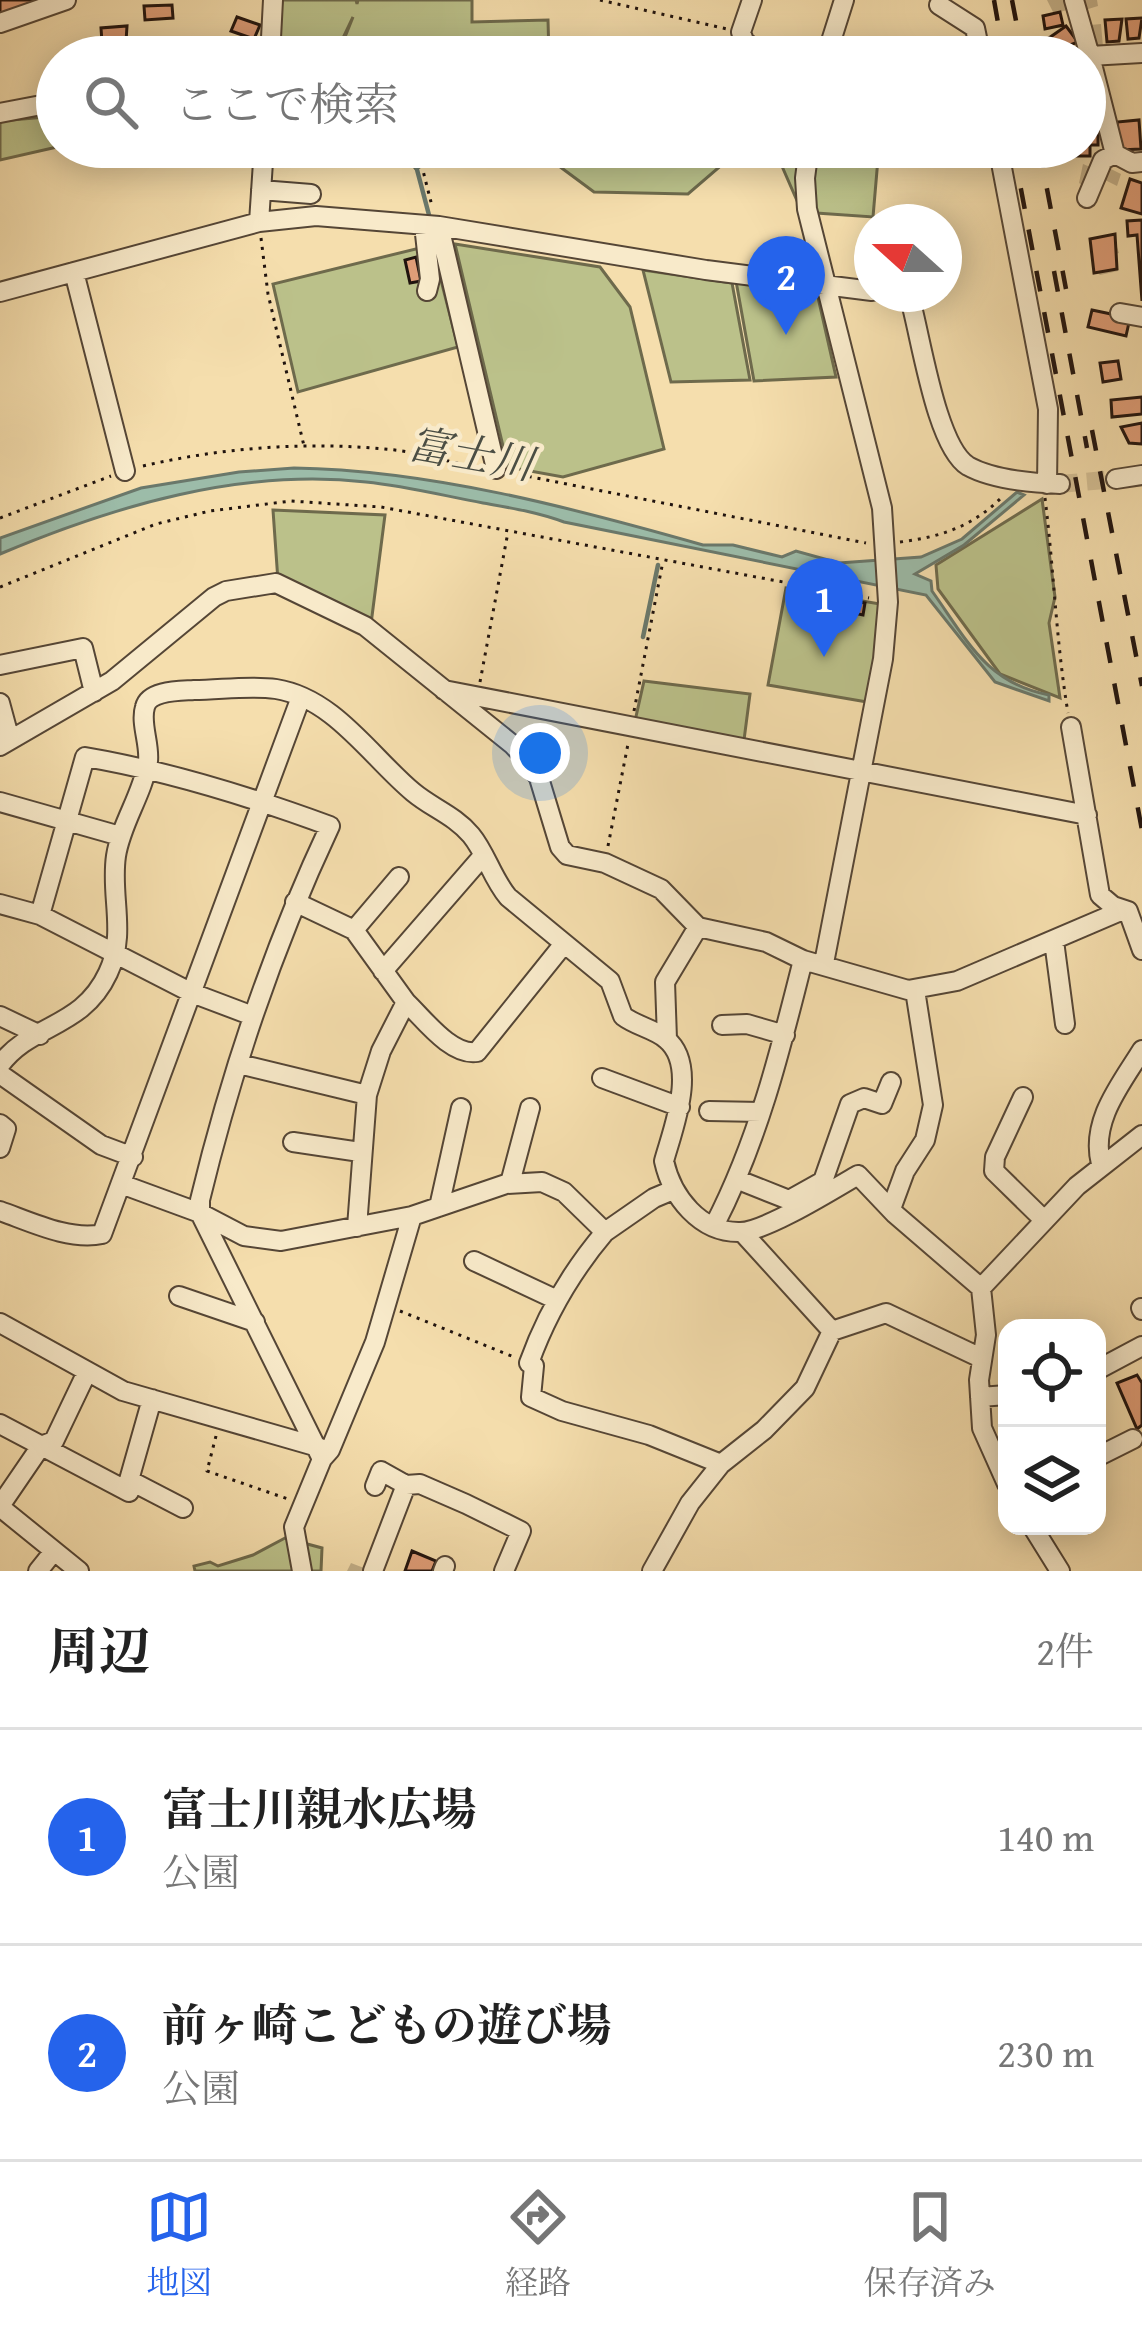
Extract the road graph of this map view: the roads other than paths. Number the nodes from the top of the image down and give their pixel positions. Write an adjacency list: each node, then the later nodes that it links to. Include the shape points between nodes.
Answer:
1 (66, 0): 7 (street)
2 (272, 0): 8 (street)
3 (752, 0): 9 (street)
4 (844, 0): 10 (street)
5 (1074, 0): 12 (street)
6 (939, 5): 11 (street)
7 (0, 23)
8 (271, 36)
9 (742, 36)
10 (833, 36)
11 (977, 36)
12 (1084, 36)
13 (1142, 53): 14 (street)
14 (1106, 55)
15 (36, 106): 16 (street)
16 (0, 112)
17 (1106, 119): 18 (street)
18 (1115, 154): 19 (street); 20 (street)
19 (1106, 158)
20 (1142, 162)
21 (263, 168): 25 (street)
22 (806, 168): 31 (street)
23 (1002, 168): 35 (street, via 1048,409 1050,484 970,467 958,457)
24 (1100, 168): 27 (street)
25 (261, 190): 26 (street); 28 (street)
26 (311, 194)
27 (1087, 198)
28 (259, 222): 29 (street, via 316,216); 30 (street)
29 (433, 225): 31 (street); 34 (street); 38 (street)
30 (74, 272): 33 (street); 39 (street)
31 (826, 286): 32 (street); 50 (street, via 886,543 887,632)
32 (854, 289)
33 (0, 292)
34 (427, 292)
35 (913, 312)
36 (1120, 313): 37 (street)
37 (1142, 316)
38 (496, 469)
39 (125, 470)
40 (1142, 475): 41 (street)
41 (1116, 479)
42 (0, 665): 44 (street, via 82,648)
43 (439, 689): 44 (street, via 365,626 276,583 214,597); 50 (street); 62 (street, via 527,760 567,855 604,862 661,889)
44 (94, 692): 48 (street)
45 (301, 697): 49 (street, via 275,689 150,698); 51 (street); 56 (street, via 452,816)
46 (0, 704): 48 (street)
47 (1069, 718): 53 (street)
48 (5, 743)
49 (147, 769): 51 (street); 54 (street, via 85,757); 55 (street)
50 (862, 770): 53 (street); 68 (street)
51 (261, 800): 58 (street, via 330,826); 71 (street)
52 (0, 802): 54 (street)
53 (1087, 815): 60 (street, via 1100,895)
54 (67, 822): 55 (street); 61 (street)
55 (120, 836): 67 (street)
56 (482, 857): 65 (street, via 508,897); 69 (street)
57 (399, 877): 63 (street)
58 (295, 902): 63 (street); 74 (street)
59 (0, 904): 61 (street)
60 (1123, 910): 64 (street); 66 (street)
61 (40, 915): 67 (street)
62 (698, 927): 68 (street); 79 (street, via 665,982)
63 (354, 930): 69 (street)
64 (1054, 940): 70 (street); 75 (street)
65 (563, 945): 72 (street, via 477,1052 455,1048); 79 (street, via 610,981 622,1016)
66 (1142, 950)
67 (116, 953): 71 (street); 77 (street, via 96,996)
68 (814, 962): 70 (street); 78 (street)
69 (383, 971): 72 (street)
70 (915, 990): 105 (street, via 933,1105)
71 (192, 993): 74 (street); 98 (street)
72 (406, 1002): 86 (street)
73 (0, 1016): 77 (street)
74 (253, 1016): 81 (street)
75 (1066, 1024)
76 (722, 1025): 78 (street)
77 (40, 1035): 82 (street)
78 (785, 1035): 92 (street)
79 (667, 1039): 88 (street, via 679,1065)
80 (1142, 1050): 99 (street, via 1109,1102)
81 (239, 1064): 86 (street); 107 (street)
82 (0, 1065)
83 (0, 1074): 98 (street, via 101,1144)
84 (602, 1078): 88 (street)
85 (891, 1082): 100 (street, via 882,1104 850,1104 824,1181 789,1200)
86 (367, 1095): 97 (street)
87 (1024, 1097): 109 (street, via 994,1171)
88 (680, 1107): 103 (street, via 664,1162)
89 (461, 1108): 104 (street)
90 (530, 1108): 102 (street)
91 (709, 1111): 92 (street)
92 (761, 1112): 100 (street)
93 (0, 1124): 96 (street)
94 (1142, 1135): 99 (street)
95 (293, 1142): 97 (street)
96 (0, 1148)
97 (360, 1152): 111 (street)
98 (133, 1156): 101 (street)
99 (1101, 1164): 109 (street)
100 (736, 1179): 110 (street)
101 (122, 1184): 106 (street, via 96,1237); 107 (street)
102 (510, 1184): 104 (street); 112 (street, via 542,1182 564,1192)
103 (673, 1190): 110 (street); 112 (street)
104 (439, 1207): 108 (street)
105 (891, 1209): 113 (street, via 858,1175); 115 (street)
106 (0, 1211)
107 (200, 1213): 111 (street, via 262,1240); 118 (street)
108 (412, 1216): 111 (street); 132 (street, via 387,1305 330,1450)
109 (1044, 1220): 115 (street)
110 (714, 1226): 113 (street)
111 (357, 1227)
112 (605, 1232): 117 (street)
113 (743, 1233): 120 (street)
114 (474, 1262): 117 (street)
115 (981, 1288): 122 (street)
116 (179, 1296): 118 (street)
117 (557, 1300): 133 (street, via 530,1363 534,1400)
118 (255, 1322): 132 (street)
119 (0, 1323): 124 (street)
120 (832, 1331): 122 (street, via 886,1313); 133 (street, via 805,1388)
121 (1142, 1346): 123 (street)
122 (981, 1358): 126 (street)
123 (1106, 1365)
124 (87, 1372): 127 (street); 130 (street, via 54,1442)
125 (998, 1396): 126 (street)
126 (980, 1397): 134 (street)
127 (152, 1399): 132 (street); 139 (street, via 129,1480)
128 (0, 1424): 130 (street)
129 (1133, 1439): 131 (street)
130 (41, 1445): 137 (street); 138 (street)
131 (1106, 1452)
132 (320, 1453): 144 (street, via 294,1527)
133 (721, 1464): 147 (street)
134 (998, 1465)
135 (406, 1484): 136 (street, via 381,1472); 145 (street); 146 (street, via 521,1531)
136 (375, 1486)
137 (129, 1492)
138 (0, 1506): 141 (street)
139 (183, 1508)
140 (1038, 1535): 148 (street)
141 (54, 1551): 142 (street); 143 (street)
142 (38, 1571)
143 (79, 1571)
144 (302, 1571)
145 (374, 1571)
146 (504, 1571)
147 (652, 1571)
148 (1060, 1571)

